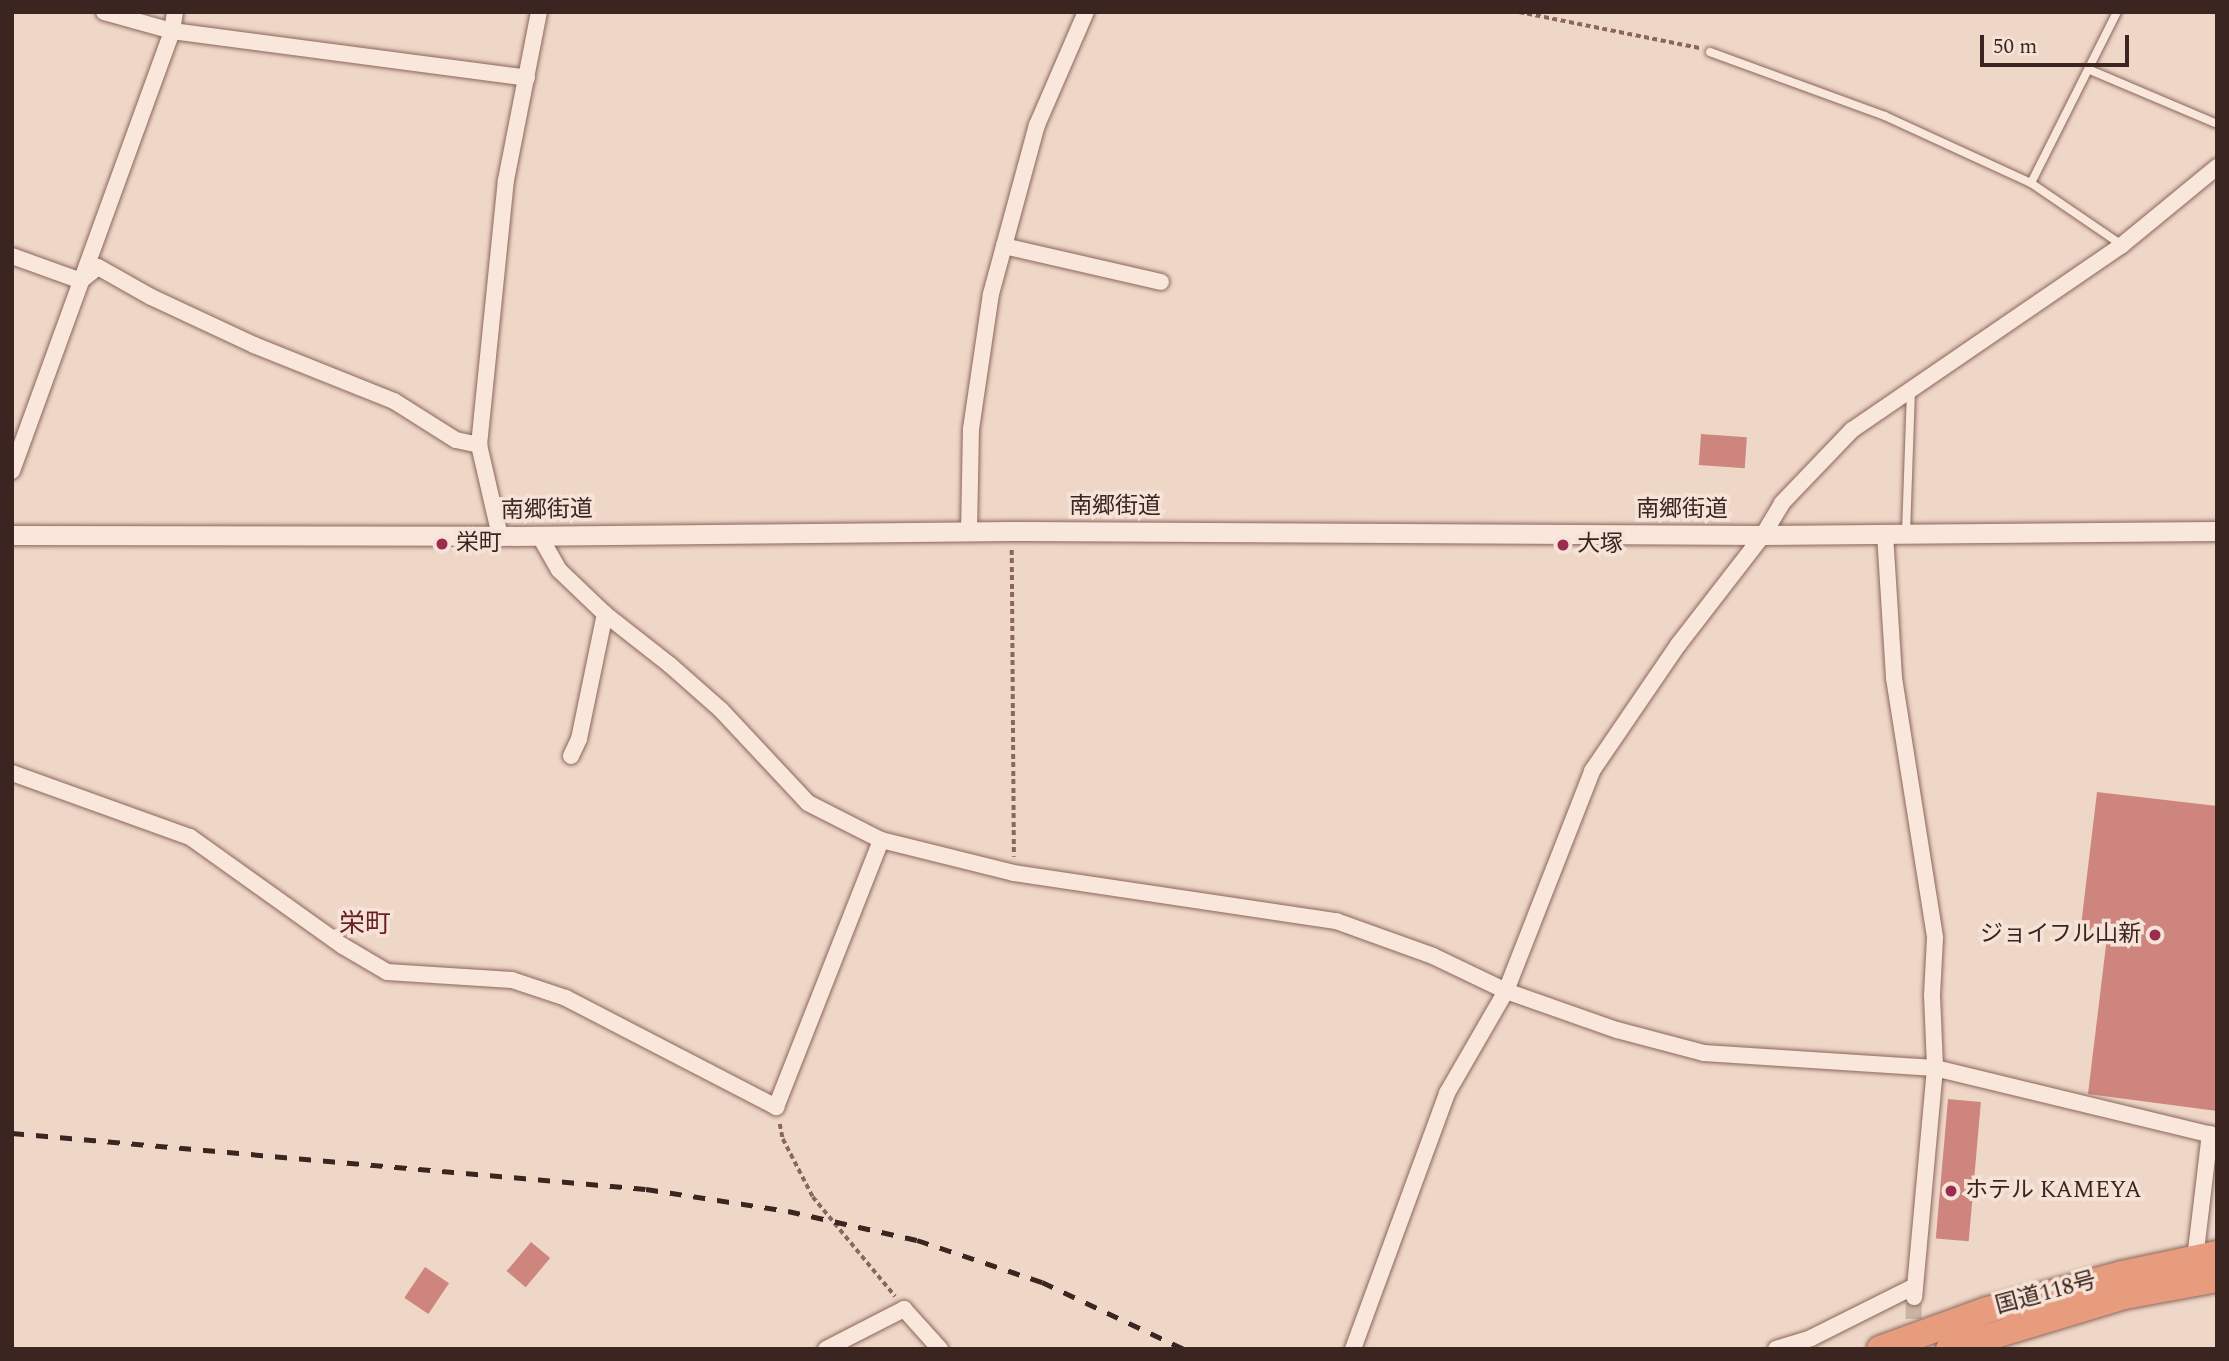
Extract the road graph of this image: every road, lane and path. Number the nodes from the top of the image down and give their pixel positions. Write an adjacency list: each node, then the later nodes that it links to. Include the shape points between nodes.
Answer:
1 (104, 12): 7 (street)
2 (175, 12): 7 (street)
3 (540, 12): 10 (street)
4 (1086, 12): 15 (street, via 1037,125)
5 (1519, 12): 8 (path)
6 (2117, 12): 9 (lane)
7 (172, 31): 10 (street); 17 (street)
8 (1710, 52): 13 (lane, via 1885,116)
9 (2090, 69): 11 (lane); 13 (lane)
10 (527, 78): 20 (street, via 506,180)
11 (2217, 124)
12 (2217, 167): 14 (street)
13 (2031, 183): 14 (lane)
14 (2122, 245): 19 (street)
15 (1004, 246): 18 (street); 24 (street, via 991,294 971,429)
16 (12, 256): 17 (street)
17 (81, 281): 20 (street, via 98,267 254,345 394,401 456,440); 21 (street)
18 (1161, 282)
19 (1912, 389): 25 (lane); 29 (street, via 1852,430 1821,458 1782,503)
20 (479, 445): 30 (street)
21 (12, 471)
22 (1012, 531): 24 (street, 南郷街道); 29 (street, 南郷街道); 35 (path)
23 (2217, 531): 25 (street, 南郷街道)
24 (970, 532): 28 (street, 南郷街道)
25 (1906, 533): 26 (street, 南郷街道)
26 (1885, 534): 29 (street, 南郷街道); 37 (street, via 1894,678 1935,938)
27 (12, 535): 30 (street, 南郷街道)
28 (539, 535): 30 (street, 南郷街道); 31 (street, via 559,570)
29 (1763, 535): 36 (street, via 1678,645 1592,771)
30 (499, 536)
31 (605, 614): 32 (street, via 579,739); 34 (street, via 721,710 808,803)
32 (571, 756)
33 (12, 773): 38 (street, via 190,837 387,972 512,980 566,999)
34 (881, 839): 35 (street); 38 (street)
35 (1014, 873): 36 (street, via 1336,921 1433,956)
36 (1506, 992): 37 (street, via 1617,1030 1704,1052); 45 (street, via 1447,1093)
37 (1935, 1068): 39 (street); 46 (street, via 1915,1291)
38 (776, 1107): 42 (path, via 783,1139 813,1197)
39 (2214, 1135): 40 (street)
40 (2206, 1256): 47 (highway, 国道118号, via 1987,1310)
41 (2217, 1279): 48 (highway, 国道118号, via 2125,1296)
42 (904, 1308): 43 (street); 44 (street)
43 (825, 1349)
44 (940, 1349)
45 (1353, 1349)
46 (1776, 1349)
47 (1880, 1349)
48 (1949, 1349)

